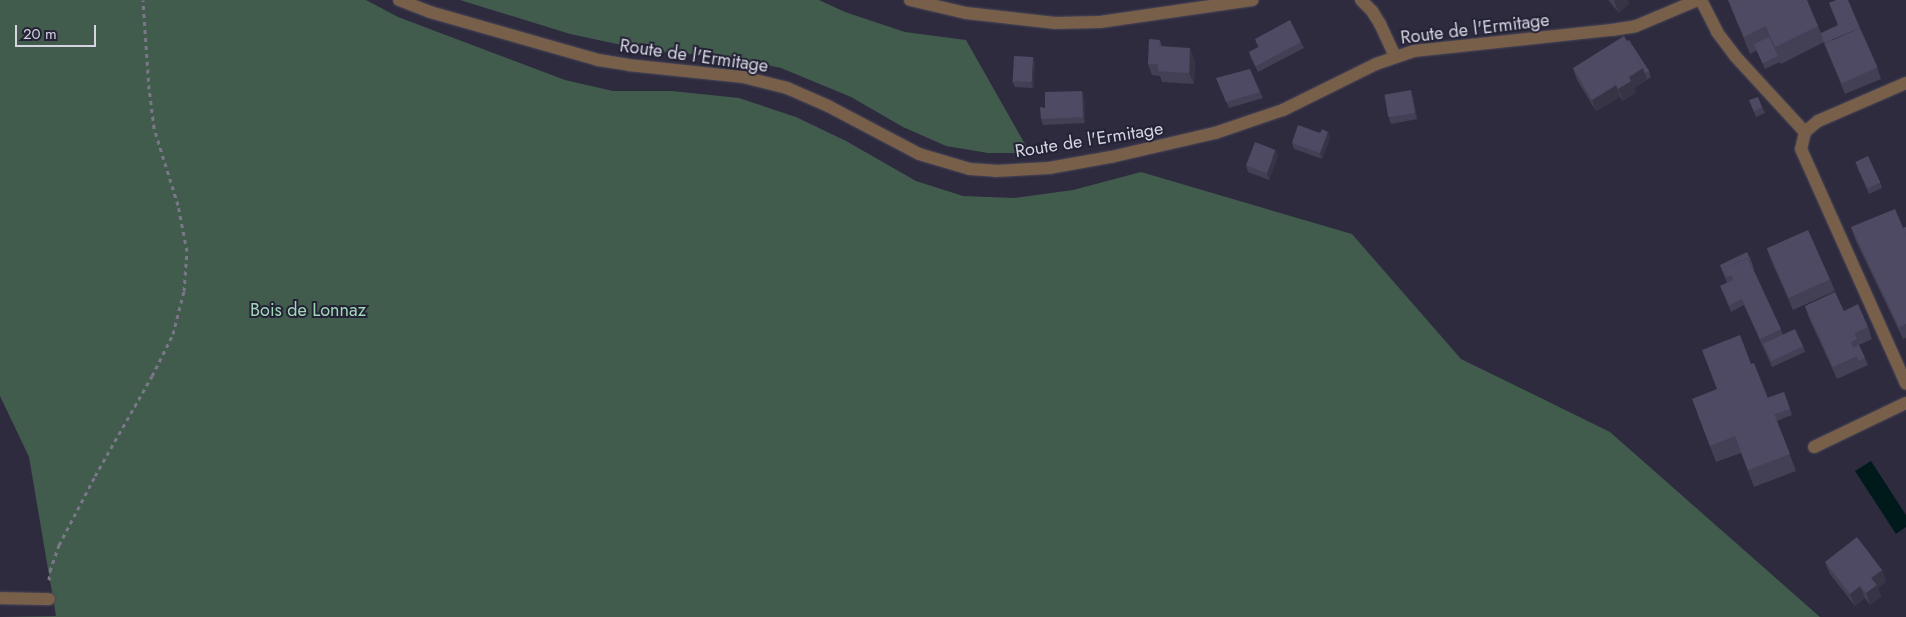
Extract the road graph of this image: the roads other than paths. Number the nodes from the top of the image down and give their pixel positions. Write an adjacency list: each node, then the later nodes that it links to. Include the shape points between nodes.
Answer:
1 (399, 0): 6 (street, Route de l'Ermitage, via 430,12 598,60 743,77 772,84 808,96 920,154 970,169 996,171 1040,169 1111,158 1215,133 1283,110)
2 (910, 0): 3 (street, via 966,14 1055,23 1100,22)
3 (1252, 0)
4 (1361, 0): 6 (street, via 1380,24)
5 (1700, 0): 6 (street, Route de l'Ermitage, via 1636,26); 8 (street, via 1717,32 1735,56)
6 (1395, 56)
7 (1906, 84): 8 (street, via 1818,122)
8 (1805, 132): 9 (street, via 1801,149 1804,160)
9 (1906, 384)
10 (1906, 404): 11 (street)
11 (1814, 447)
12 (0, 598): 13 (street)
13 (48, 599)

